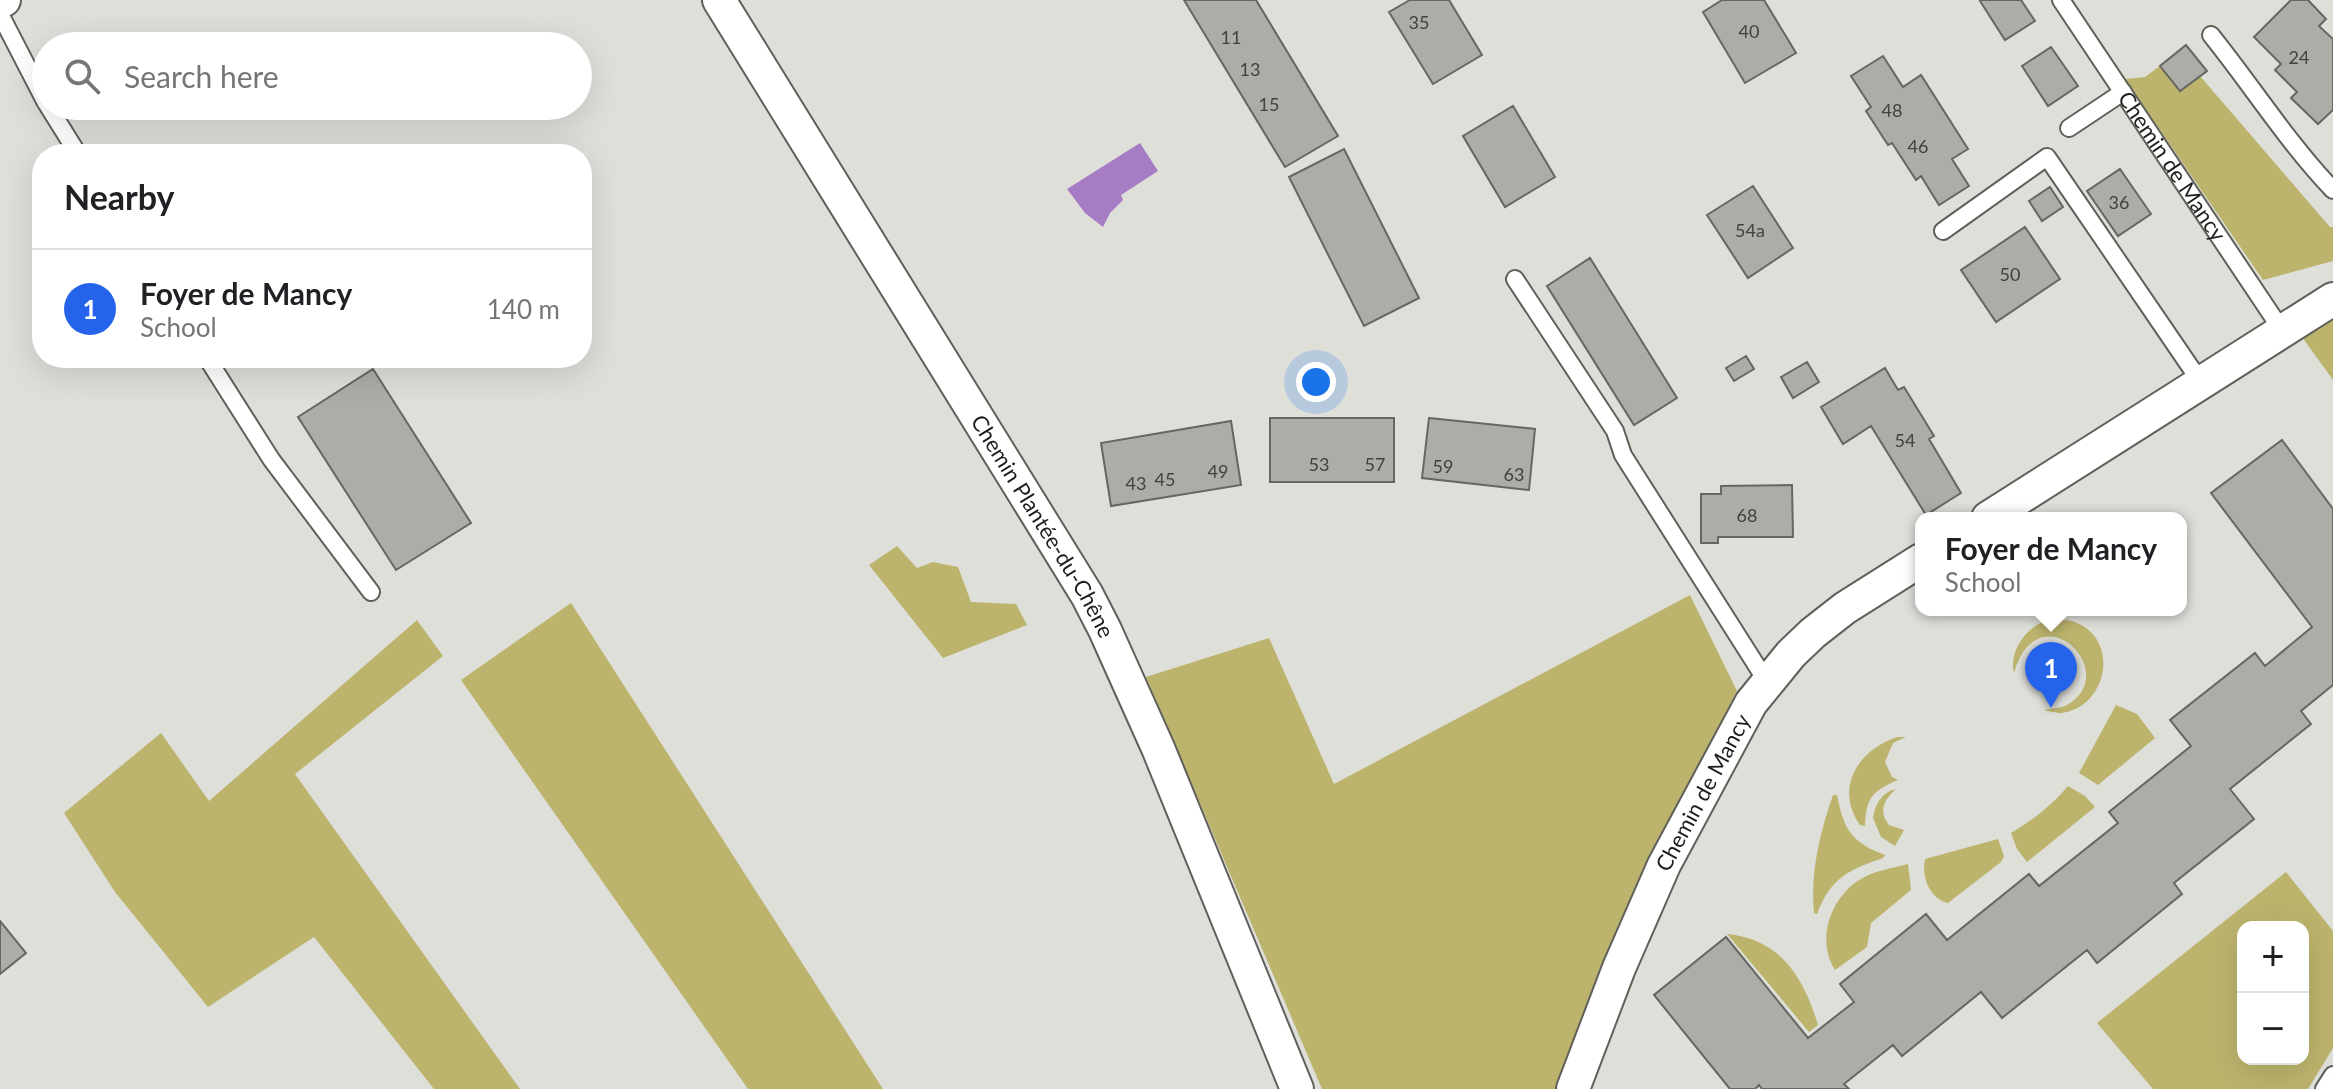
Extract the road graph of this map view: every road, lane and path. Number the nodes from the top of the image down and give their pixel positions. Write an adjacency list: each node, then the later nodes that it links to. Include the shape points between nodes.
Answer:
1 (719, 0): 22 (street, Chemin Plantée-du-Chêne, via 1087,595 1158,748)
2 (2061, 0): 6 (lane, Chemin de Mancy)
3 (0, 14): 5 (lane)
4 (2211, 35): 10 (lane)
5 (32, 75)
6 (2123, 92): 8 (lane); 14 (lane, Chemin de Mancy)
7 (57, 120): 9 (lane)
8 (2069, 128)
9 (72, 144)
10 (2333, 190)
11 (1943, 231): 16 (lane, via 2047,157)
12 (1515, 279): 20 (lane, via 1615,431 1623,455)
13 (2333, 299): 14 (street)
14 (2283, 332): 16 (street)
15 (213, 368): 19 (lane, via 271,459)
16 (2202, 384): 17 (street)
17 (1998, 512)
18 (1915, 564): 20 (street, Chemin de Mancy, via 1813,633)
19 (371, 592)
20 (1767, 682): 23 (street, Chemin de Mancy, via 1664,865)
21 (2333, 1075): 24 (lane)
22 (1297, 1089)
23 (1573, 1089)
24 (2324, 1089)

